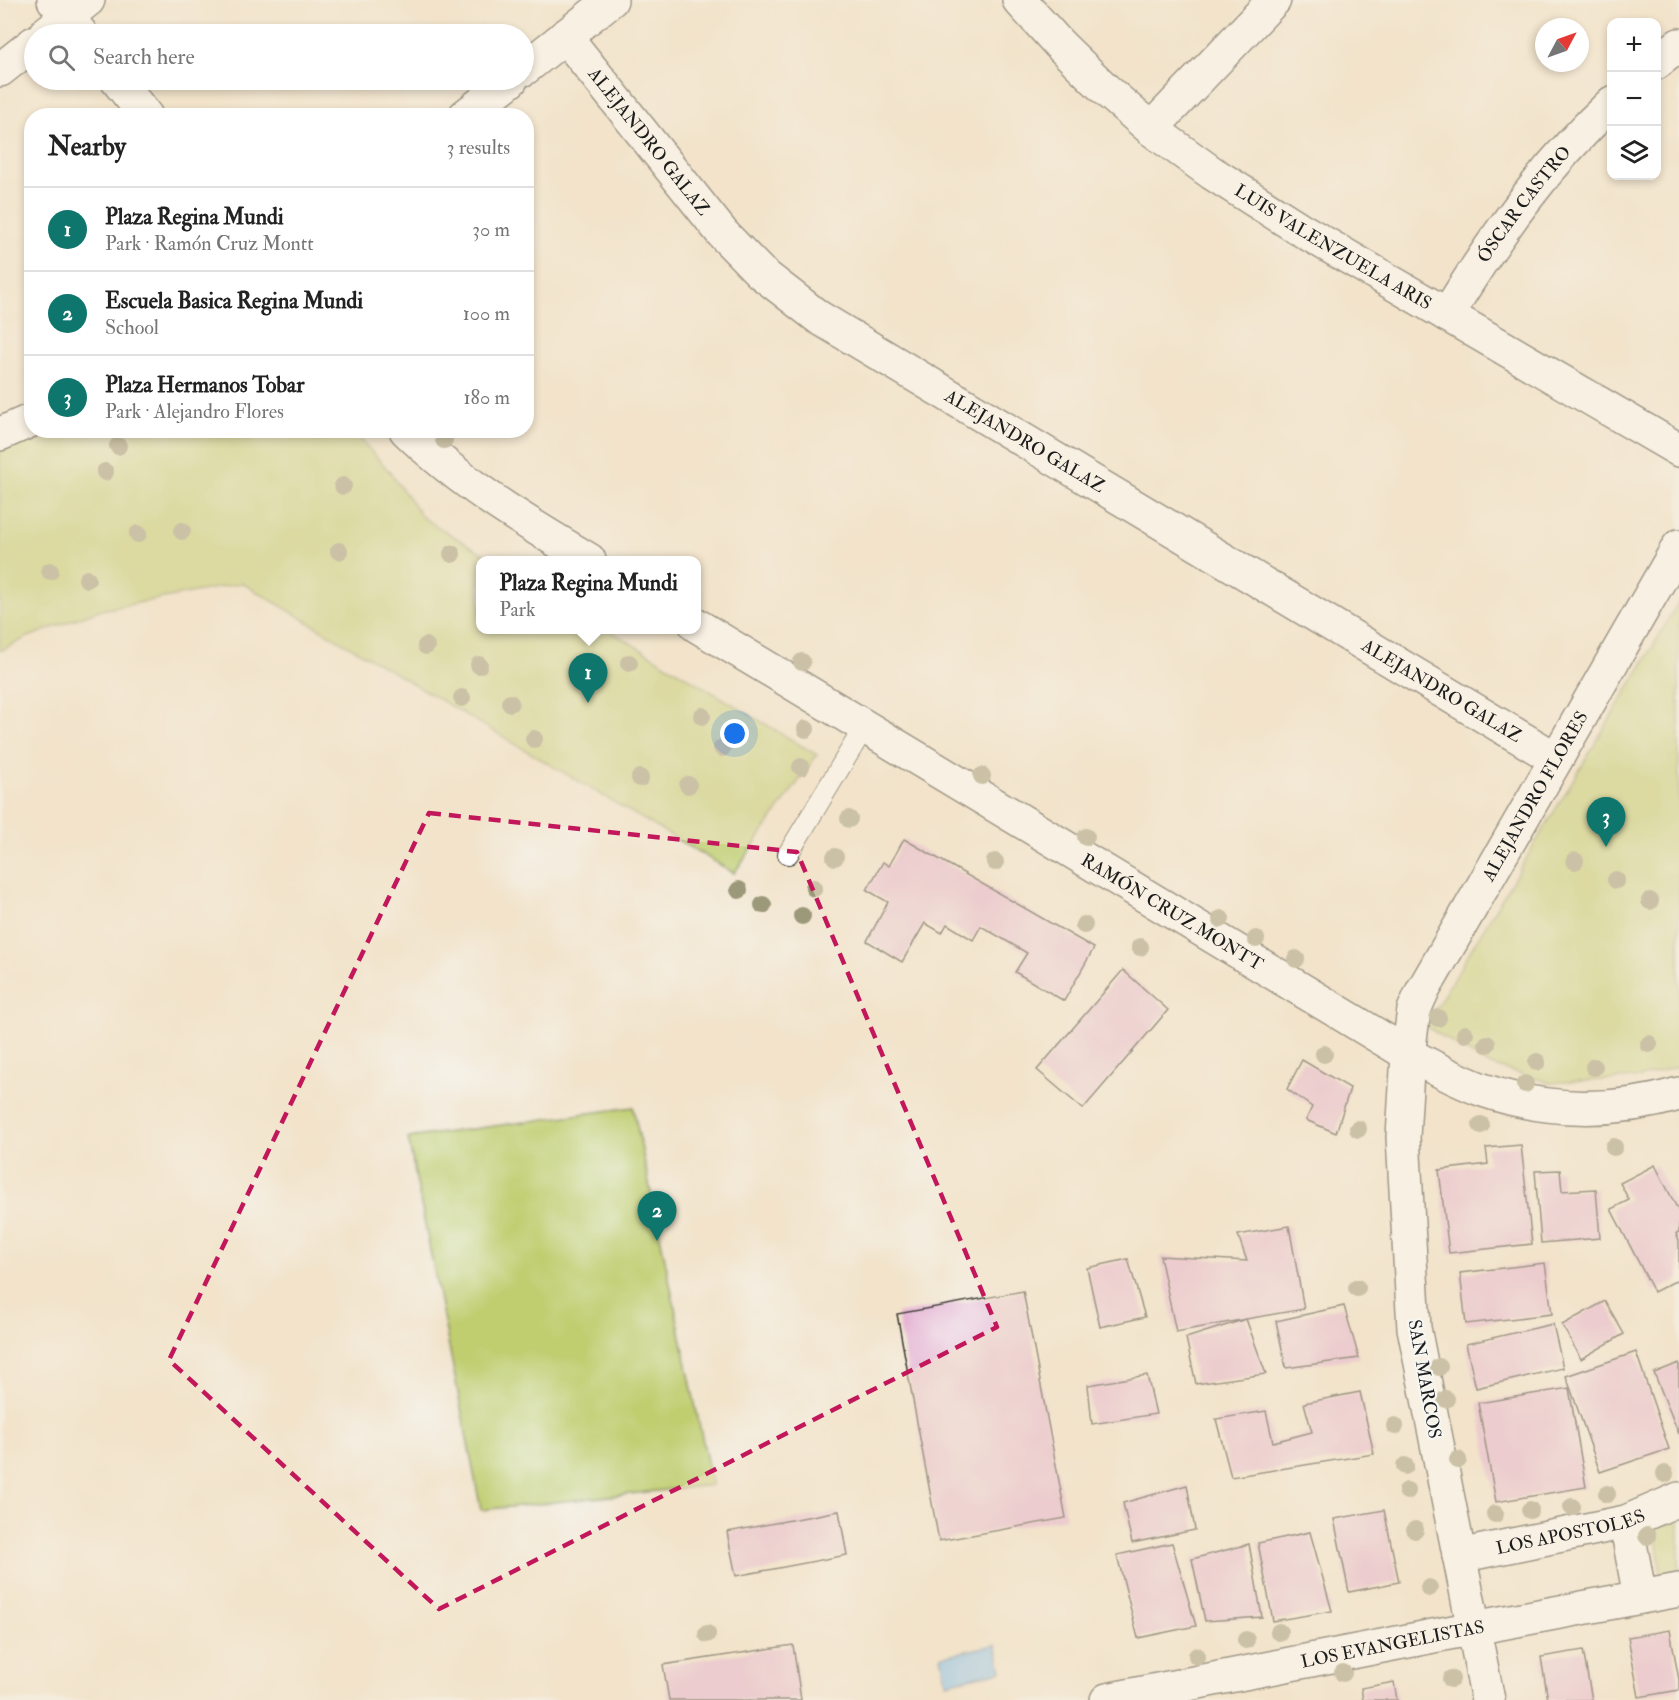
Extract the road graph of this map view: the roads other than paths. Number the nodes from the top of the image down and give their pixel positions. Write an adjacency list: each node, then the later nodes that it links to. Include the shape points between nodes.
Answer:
1 (611, 0): 4 (street)
2 (1019, 0): 15 (street, LUIS VALENZUELA ARIS, via 1106,90)
3 (1274, 0): 15 (street)
4 (566, 36): 8 (street); 25 (street, ALEJANDRO GALAZ, via 723,234 760,272 818,317)
5 (1679, 45): 7 (street)
6 (24, 51): 9 (street)
7 (1661, 59)
8 (534, 61)
9 (0, 70)
10 (125, 90): 13 (street)
11 (498, 90): 14 (street)
12 (1607, 107): 16 (street, ÓSCAR CASTRO, via 1531,189)
13 (140, 108)
14 (475, 108)
15 (1151, 129): 16 (street, LUIS VALENZUELA ARIS, via 1300,229)
16 (1447, 315): 20 (street, LUIS VALENZUELA ARIS)
17 (24, 424): 18 (street)
18 (0, 434)
19 (415, 438): 22 (street, via 492,500)
20 (1679, 450)
21 (1679, 546): 25 (street, ALEJANDRO FLORES)
22 (581, 556)
23 (701, 628): 24 (street, RAMÓN CRUZ MONTT)
24 (865, 726): 26 (lane); 27 (street, RAMÓN CRUZ MONTT)
25 (1556, 759): 27 (street, ALEJANDRO FLORES, via 1422,992 1414,1010)
26 (788, 854)
27 (1408, 1054): 28 (street, RAMÓN CRUZ MONTT, via 1482,1090 1539,1104 1628,1106); 31 (street, SAN MARCOS, via 1404,1137 1414,1328)
28 (1679, 1094)
29 (1679, 1499): 30 (street, LOS APOSTOLES)
30 (1626, 1522): 31 (street, LOS APOSTOLES); 33 (street)
31 (1459, 1557): 34 (street, SAN MARCOS)
32 (1679, 1590): 33 (street, LOS EVANGELISTAS)
33 (1640, 1597): 34 (street, LOS EVANGELISTAS)
34 (1474, 1628): 35 (street, LOS EVANGELISTAS); 36 (street, SAN MARCOS)
35 (1107, 1700)
36 (1488, 1700)

